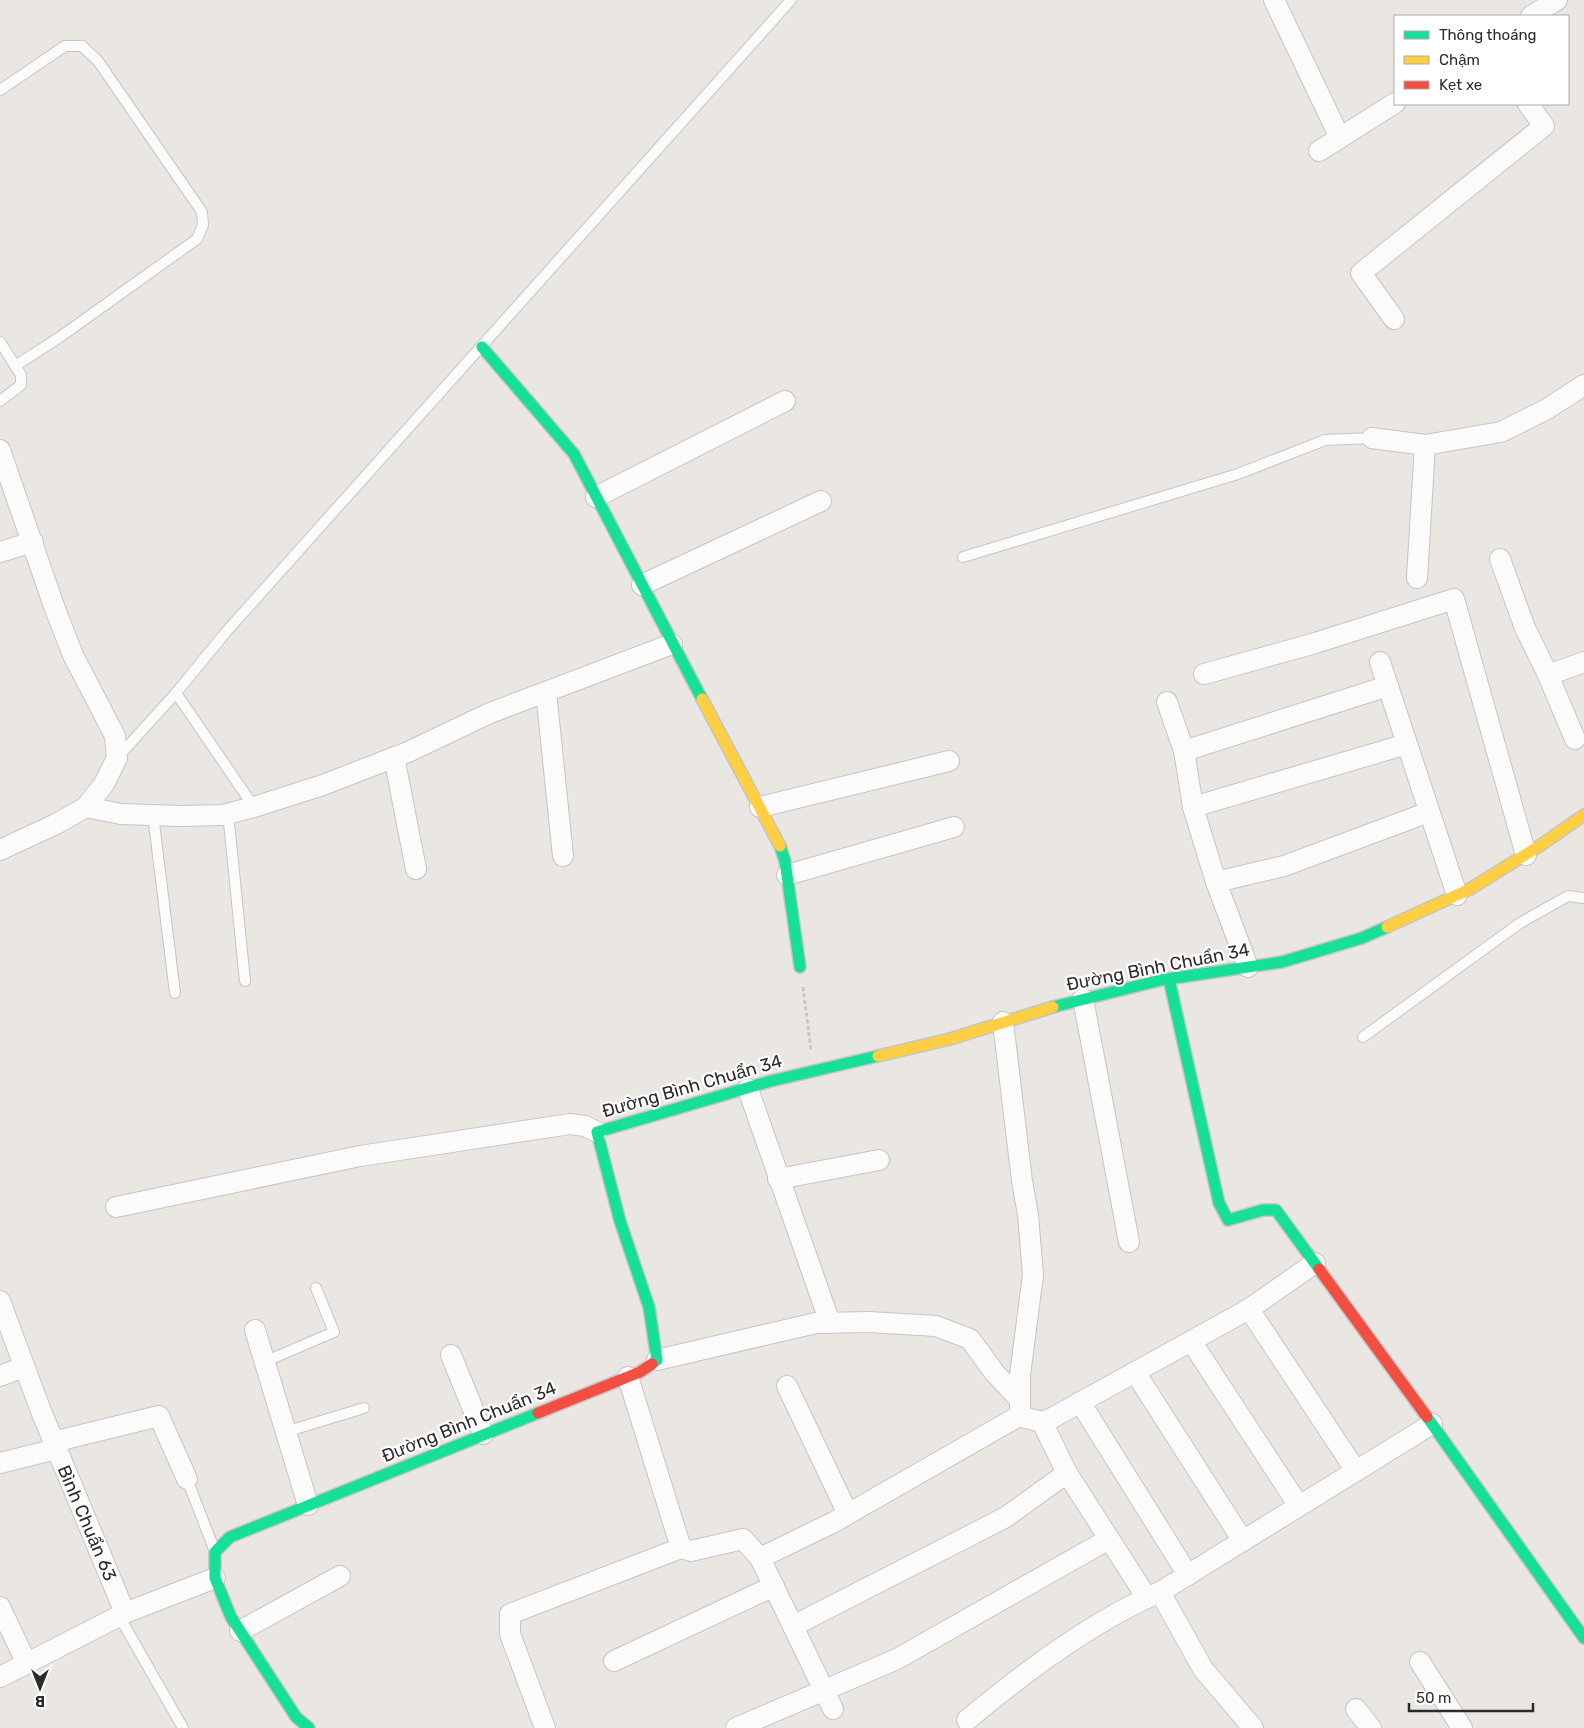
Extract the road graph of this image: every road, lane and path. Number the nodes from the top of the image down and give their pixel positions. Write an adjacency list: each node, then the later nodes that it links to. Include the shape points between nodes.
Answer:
1 (791, 0): 12 (lane)
2 (1274, 0): 8 (street)
3 (1557, 0): 4 (street)
4 (1534, 15)
5 (0, 90): 13 (lane, via 65,46 82,46 98,61 202,212 203,225 197,239)
6 (1394, 104): 8 (street)
7 (1529, 105): 10 (street, via 1544,126 1361,273)
8 (1340, 138): 9 (street)
9 (1319, 151)
10 (1394, 318)
11 (0, 342): 13 (lane)
12 (482, 347): 20 (street, via 574,454); 35 (lane, via 226,632)
13 (15, 366): 15 (lane, via 21,375 21,385)
14 (1584, 385): 18 (street, via 1547,409 1501,432)
15 (0, 401)
16 (785, 401): 20 (street)
17 (1372, 438): 18 (street); 24 (lane, via 1325,440 1238,474)
18 (1425, 445): 26 (street)
19 (0, 450): 22 (street)
20 (596, 497): 27 (street)
21 (821, 501): 27 (street)
22 (33, 542): 23 (street); 41 (street, via 73,655 115,736)
23 (0, 552)
24 (963, 557)
25 (1500, 559): 32 (street, via 1525,628)
26 (1417, 578)
27 (642, 585): 28 (street)
28 (672, 644): 34 (street); 45 (street)
29 (1380, 662): 33 (street)
30 (1584, 662): 32 (street)
31 (1204, 674): 53 (street, via 1454,599)
32 (1548, 675): 37 (street)
33 (1388, 686): 38 (street); 39 (street)
34 (546, 692): 40 (street, via 490,713); 54 (street)
35 (176, 693): 41 (lane); 44 (lane)
36 (1167, 702): 39 (street)
37 (1575, 739)
38 (1407, 744): 46 (street); 47 (street)
39 (1184, 751): 46 (street)
40 (394, 757): 44 (street, via 323,786); 55 (street)
41 (118, 758): 43 (street)
42 (949, 761): 45 (street)
43 (86, 807): 50 (street, via 121,814); 52 (street)
44 (254, 807): 48 (street)
45 (760, 807): 56 (street, via 778,838)
46 (1192, 807): 57 (street)
47 (1429, 812): 57 (street, via 1284,866); 58 (street)
48 (228, 813): 50 (street); 63 (lane)
49 (1584, 814): 53 (street, Đường Bình Chuẩn 34)
50 (153, 815): 64 (lane)
51 (954, 827): 56 (street)
52 (0, 850)
53 (1526, 855): 58 (street, Đường Bình Chuẩn 34)
54 (563, 856)
55 (416, 869)
56 (787, 875): 60 (street)
57 (1216, 882): 61 (street)
58 (1457, 895): 61 (street, Đường Bình Chuẩn 34, via 1362,938 1282,962)
59 (1584, 898): 67 (lane, via 1568,896 1520,923)
60 (800, 967): 68 (path)
61 (1248, 967): 62 (street, Đường Bình Chuẩn 34)
62 (1170, 979): 65 (street, Đường Bình Chuẩn 34); 75 (street, via 1220,1203 1228,1220 1263,1210 1276,1210)
63 (245, 982)
64 (175, 993)
65 (1082, 998): 66 (street, Đường Bình Chuẩn 34); 74 (street)
66 (1003, 1022): 68 (street, Đường Bình Chuẩn 34, via 950,1039); 93 (street, via 1028,1216 1032,1275 1020,1375)
67 (1363, 1037)
68 (814, 1071): 69 (street, Đường Bình Chuẩn 34)
69 (748, 1089): 70 (street, Đường Bình Chuẩn 34); 72 (street)
70 (597, 1132): 73 (street, via 570,1124 369,1155); 84 (street, Đường Bình Chuẩn 34, via 620,1220 642,1283 655,1335)
71 (879, 1160): 72 (street)
72 (778, 1179): 79 (street)
73 (116, 1207)
74 (1129, 1242)
75 (1315, 1263): 78 (street); 95 (street)
76 (316, 1288): 85 (lane, via 334,1332)
77 (0, 1301): 81 (street, Bình Chuẩn 63)
78 (1248, 1309): 82 (street); 100 (street)
79 (830, 1323): 84 (street, via 816,1323); 93 (street, via 936,1326 970,1339)
80 (255, 1330): 85 (street)
81 (7, 1340): 86 (street, Bình Chuẩn 63)
82 (1191, 1341): 87 (street); 104 (street)
83 (451, 1355): 97 (street)
84 (657, 1360): 89 (street, Đường Bình Chuẩn 34)
85 (264, 1362): 96 (street)
86 (24, 1367): 88 (street); 98 (street, Bình Chuẩn 63)
87 (1135, 1372): 91 (street); 107 (street)
88 (0, 1376)
89 (628, 1377): 97 (street, Đường Bình Chuẩn 34); 108 (street)
90 (787, 1386): 105 (street)
91 (1080, 1402): 94 (street); 111 (street)
92 (364, 1408): 96 (lane)
93 (1020, 1408): 94 (street); 105 (street)
94 (1042, 1422): 101 (street)
95 (1432, 1424): 100 (street); 120 (street)
96 (285, 1432): 103 (street)
97 (483, 1434): 103 (street, Đường Bình Chuẩn 34)
98 (55, 1445): 99 (street); 102 (street, via 159,1416); 117 (street, Bình Chuẩn 63)
99 (0, 1463)
100 (1356, 1471): 104 (street)
101 (1067, 1473): 106 (street); 118 (street, via 1006,1517)
102 (187, 1479): 109 (lane)
103 (308, 1505): 109 (street, Đường Bình Chuẩn 34, via 230,1537)
104 (1299, 1506): 107 (street)
105 (848, 1514): 110 (street)
106 (1109, 1539): 115 (street); 125 (street)
107 (1243, 1541): 111 (street)
108 (682, 1548): 110 (street, via 691,1551 744,1539); 130 (street, via 510,1614 510,1634)
109 (215, 1552): 113 (street)
110 (760, 1558): 114 (street)
111 (1188, 1575): 115 (street)
112 (340, 1576): 119 (street)
113 (215, 1578): 117 (street); 119 (street)
114 (774, 1586): 118 (street); 121 (street)
115 (1153, 1595): 127 (street, via 1131,1605 1019,1678); 132 (street, via 1203,1670)
116 (0, 1607): 123 (street)
117 (122, 1615): 123 (street); 128 (lane)
118 (793, 1626): 125 (street)
119 (240, 1631): 129 (street, via 296,1717)
120 (1584, 1638)
121 (614, 1661)
122 (1420, 1662): 134 (street)
123 (27, 1664): 124 (street)
124 (0, 1677)
125 (828, 1700): 131 (street)
126 (1356, 1708): 133 (street)
127 (967, 1720)
128 (183, 1728)
129 (309, 1728)
130 (545, 1728)
131 (736, 1728)
132 (1253, 1728)
133 (1371, 1728)
134 (1462, 1728)

